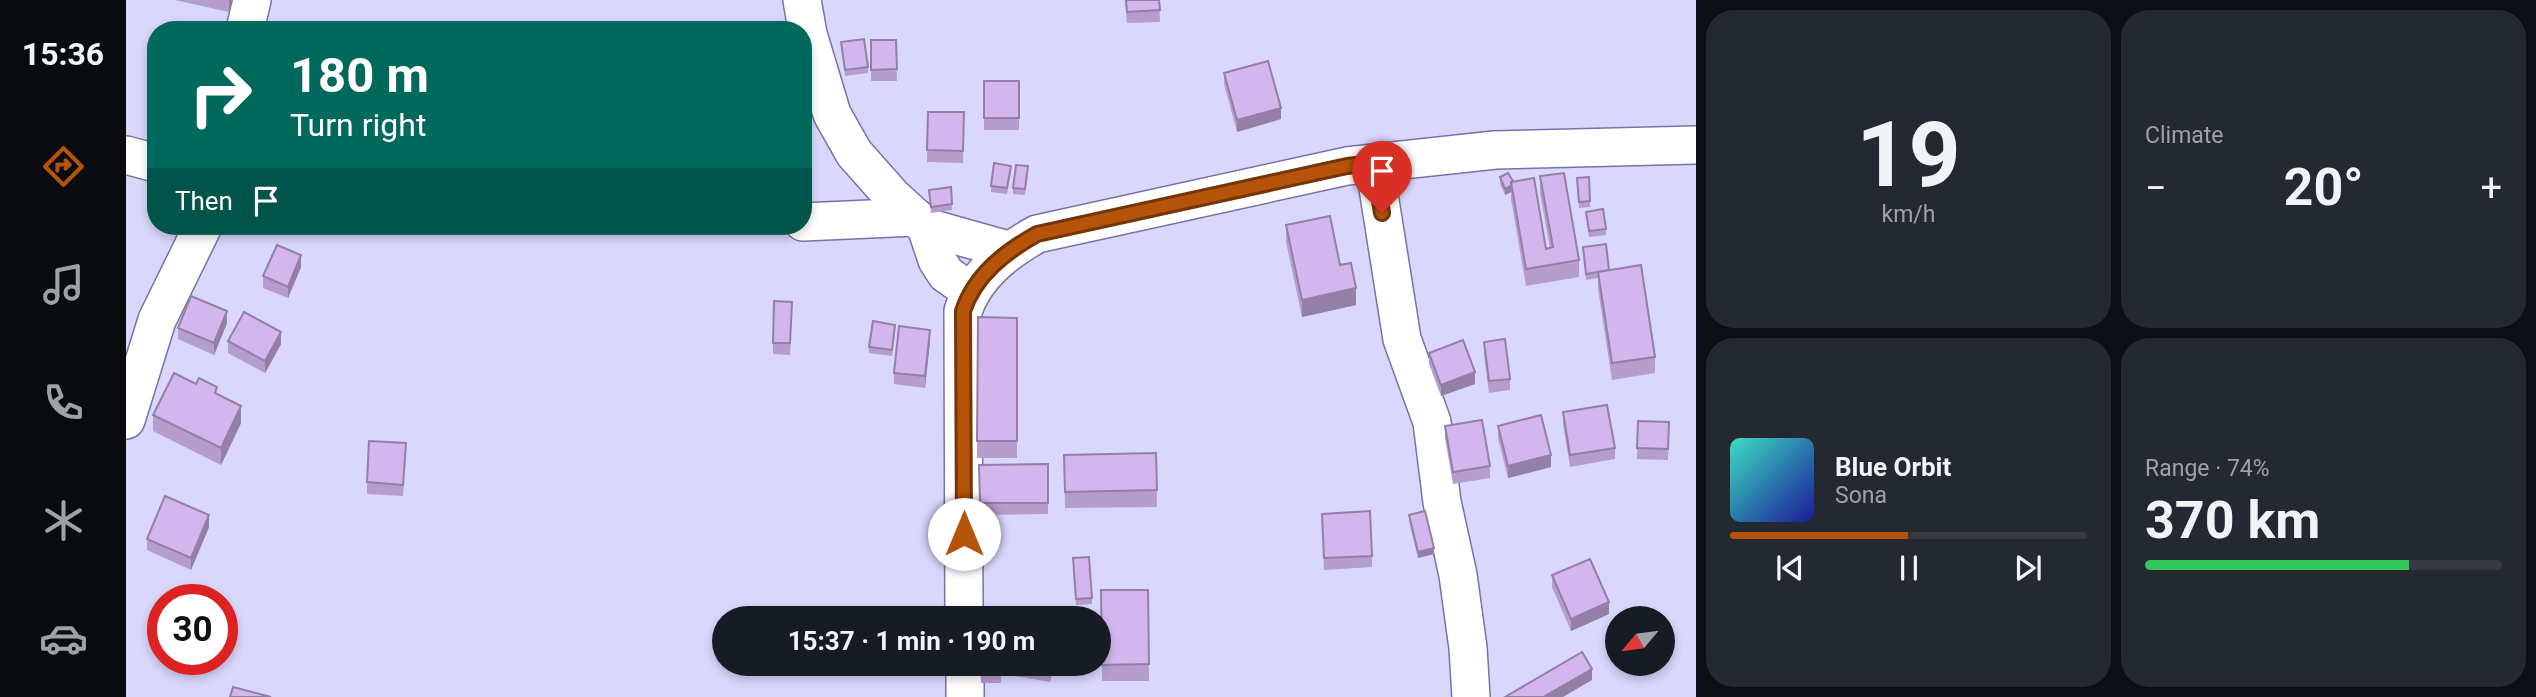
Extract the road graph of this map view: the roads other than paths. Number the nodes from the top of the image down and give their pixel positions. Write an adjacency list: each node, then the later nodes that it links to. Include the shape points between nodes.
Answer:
1 (252, 0): 3 (street)
2 (802, 0): 4 (street)
3 (247, 21)
4 (806, 21)
5 (812, 47): 11 (street, via 832,114 855,153)
6 (1696, 145): 9 (street, via 1495,150)
7 (126, 155): 8 (street)
8 (147, 161)
9 (1374, 163): 13 (street, via 1037,234); 19 (street, via 1402,339 1432,422 1465,624)
10 (812, 222): 11 (street)
11 (920, 222): 13 (street); 14 (street, via 946,274)
12 (199, 235): 15 (street, via 157,320)
13 (1008, 250): 14 (street)
14 (970, 291): 16 (street, via 963,311)
15 (126, 420)
16 (964, 606)
17 (965, 676): 18 (street)
18 (965, 697)
19 (1471, 697)

